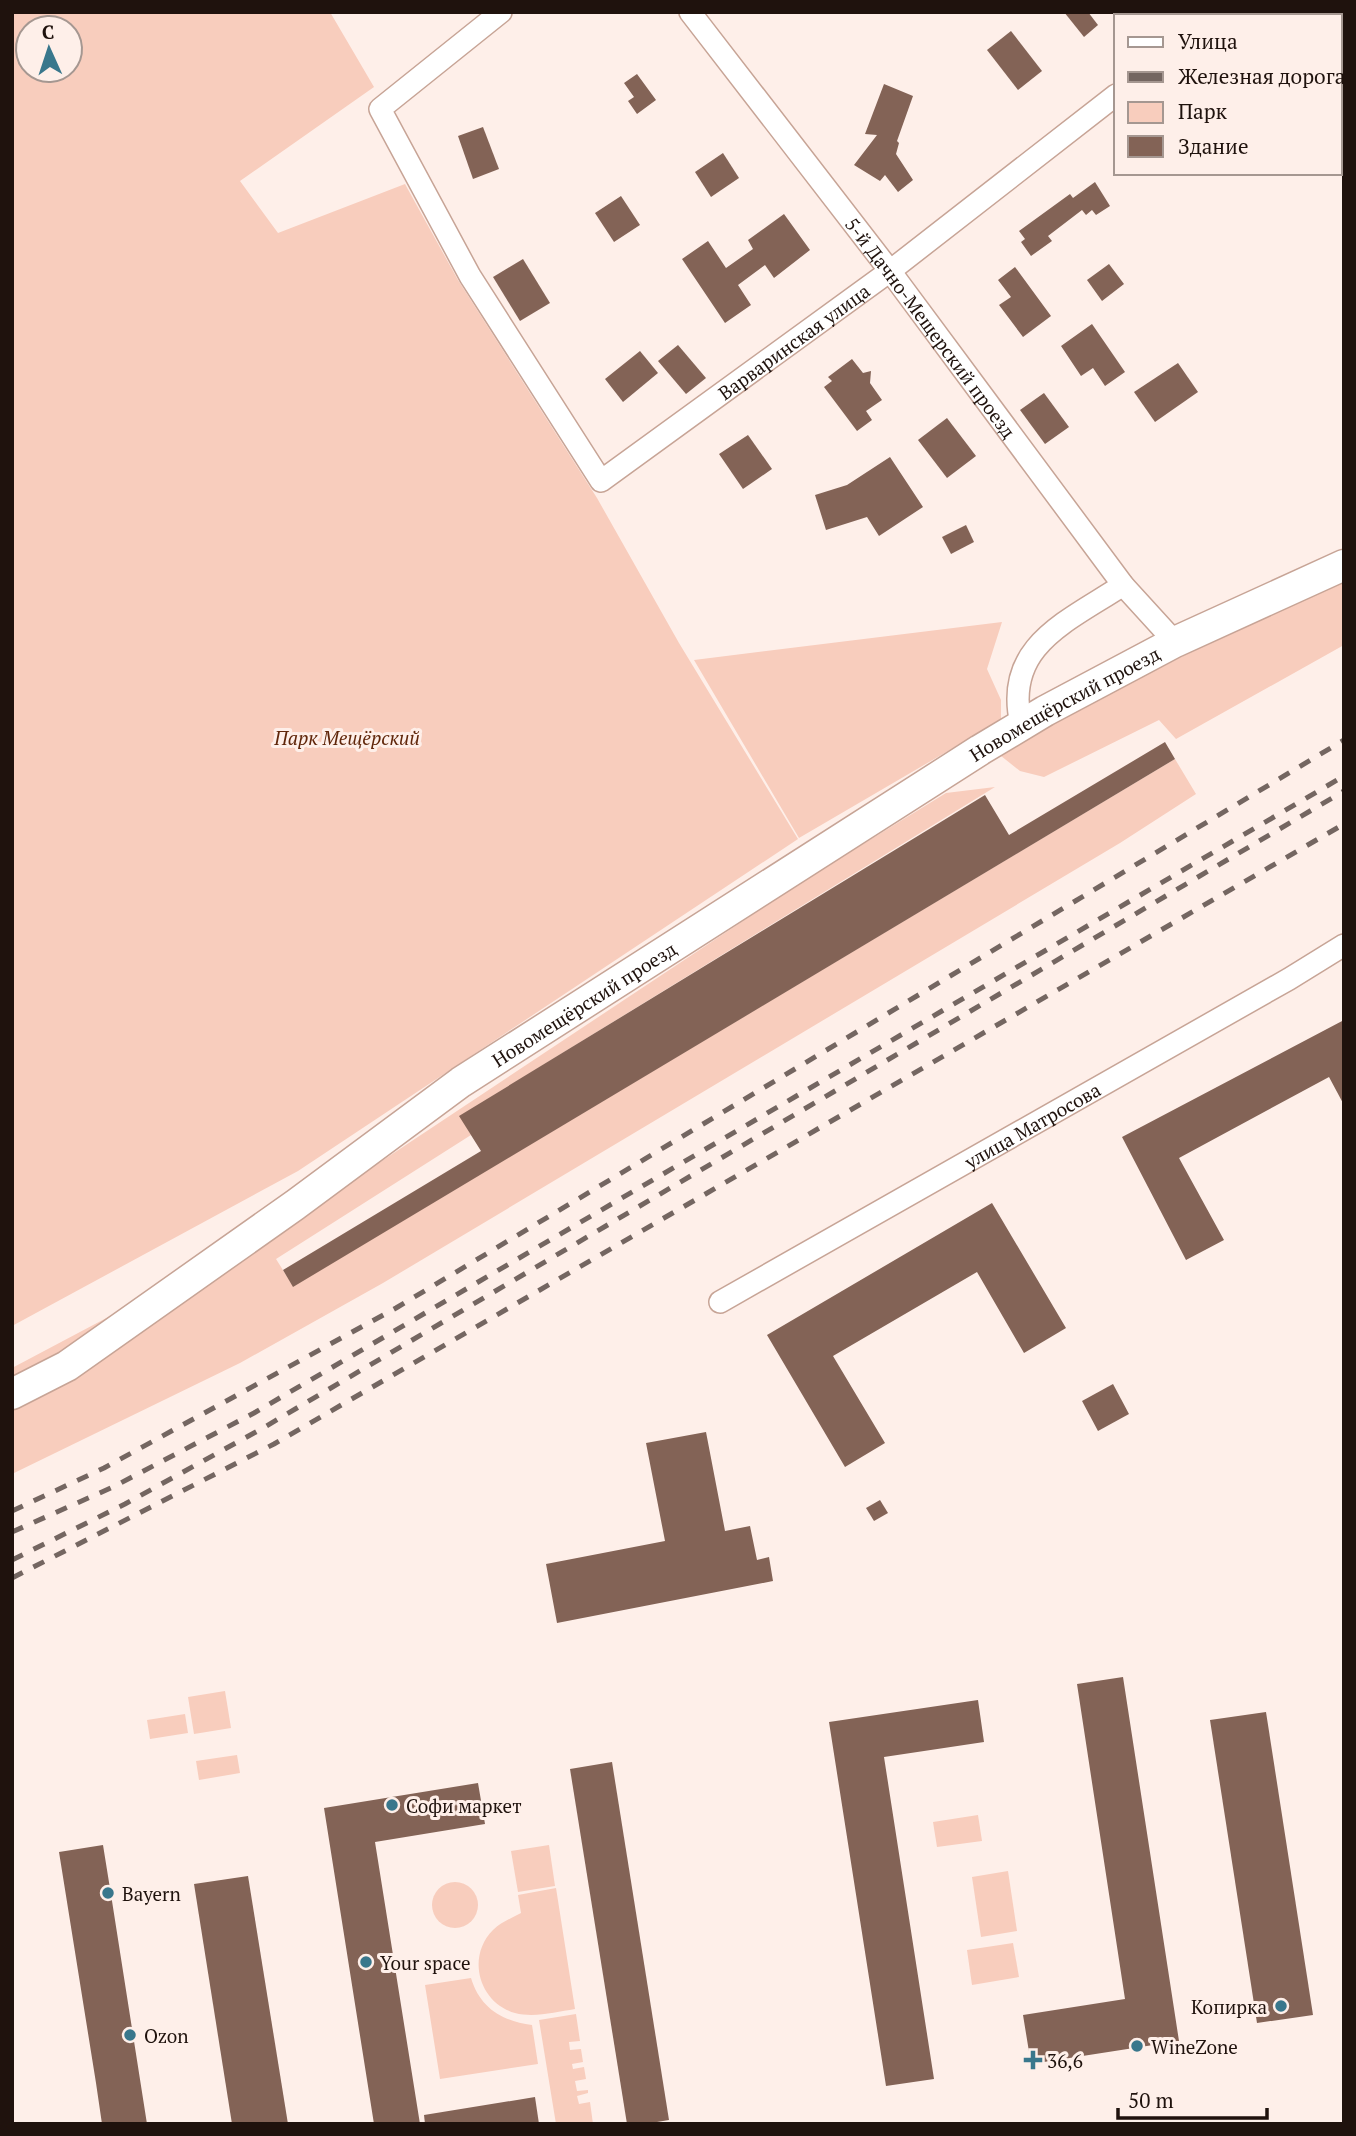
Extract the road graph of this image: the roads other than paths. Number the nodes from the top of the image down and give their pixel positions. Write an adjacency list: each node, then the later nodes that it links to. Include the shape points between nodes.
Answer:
1 (501, 12): 4 (street, Варваринская улица, via 380,108 470,276 601,481)
2 (690, 12): 4 (street, 5-й Дачно-Мещерский проезд)
3 (1114, 97): 4 (street, Варваринская улица)
4 (890, 271): 6 (street, 5-й Дачно-Мещерский проезд)
5 (1344, 565): 7 (street, Новомещёрский проезд)
6 (1123, 585): 7 (street, 5-й Дачно-Мещерский проезд); 8 (street, via 1057,628 1029,656 1017,679)
7 (1175, 642): 8 (street, Новомещёрский проезд)
8 (1021, 724): 11 (street, Новомещёрский проезд, via 461,1082 67,1366)
9 (1344, 945): 10 (street, улица Матросова)
10 (720, 1302)
11 (12, 1394)

